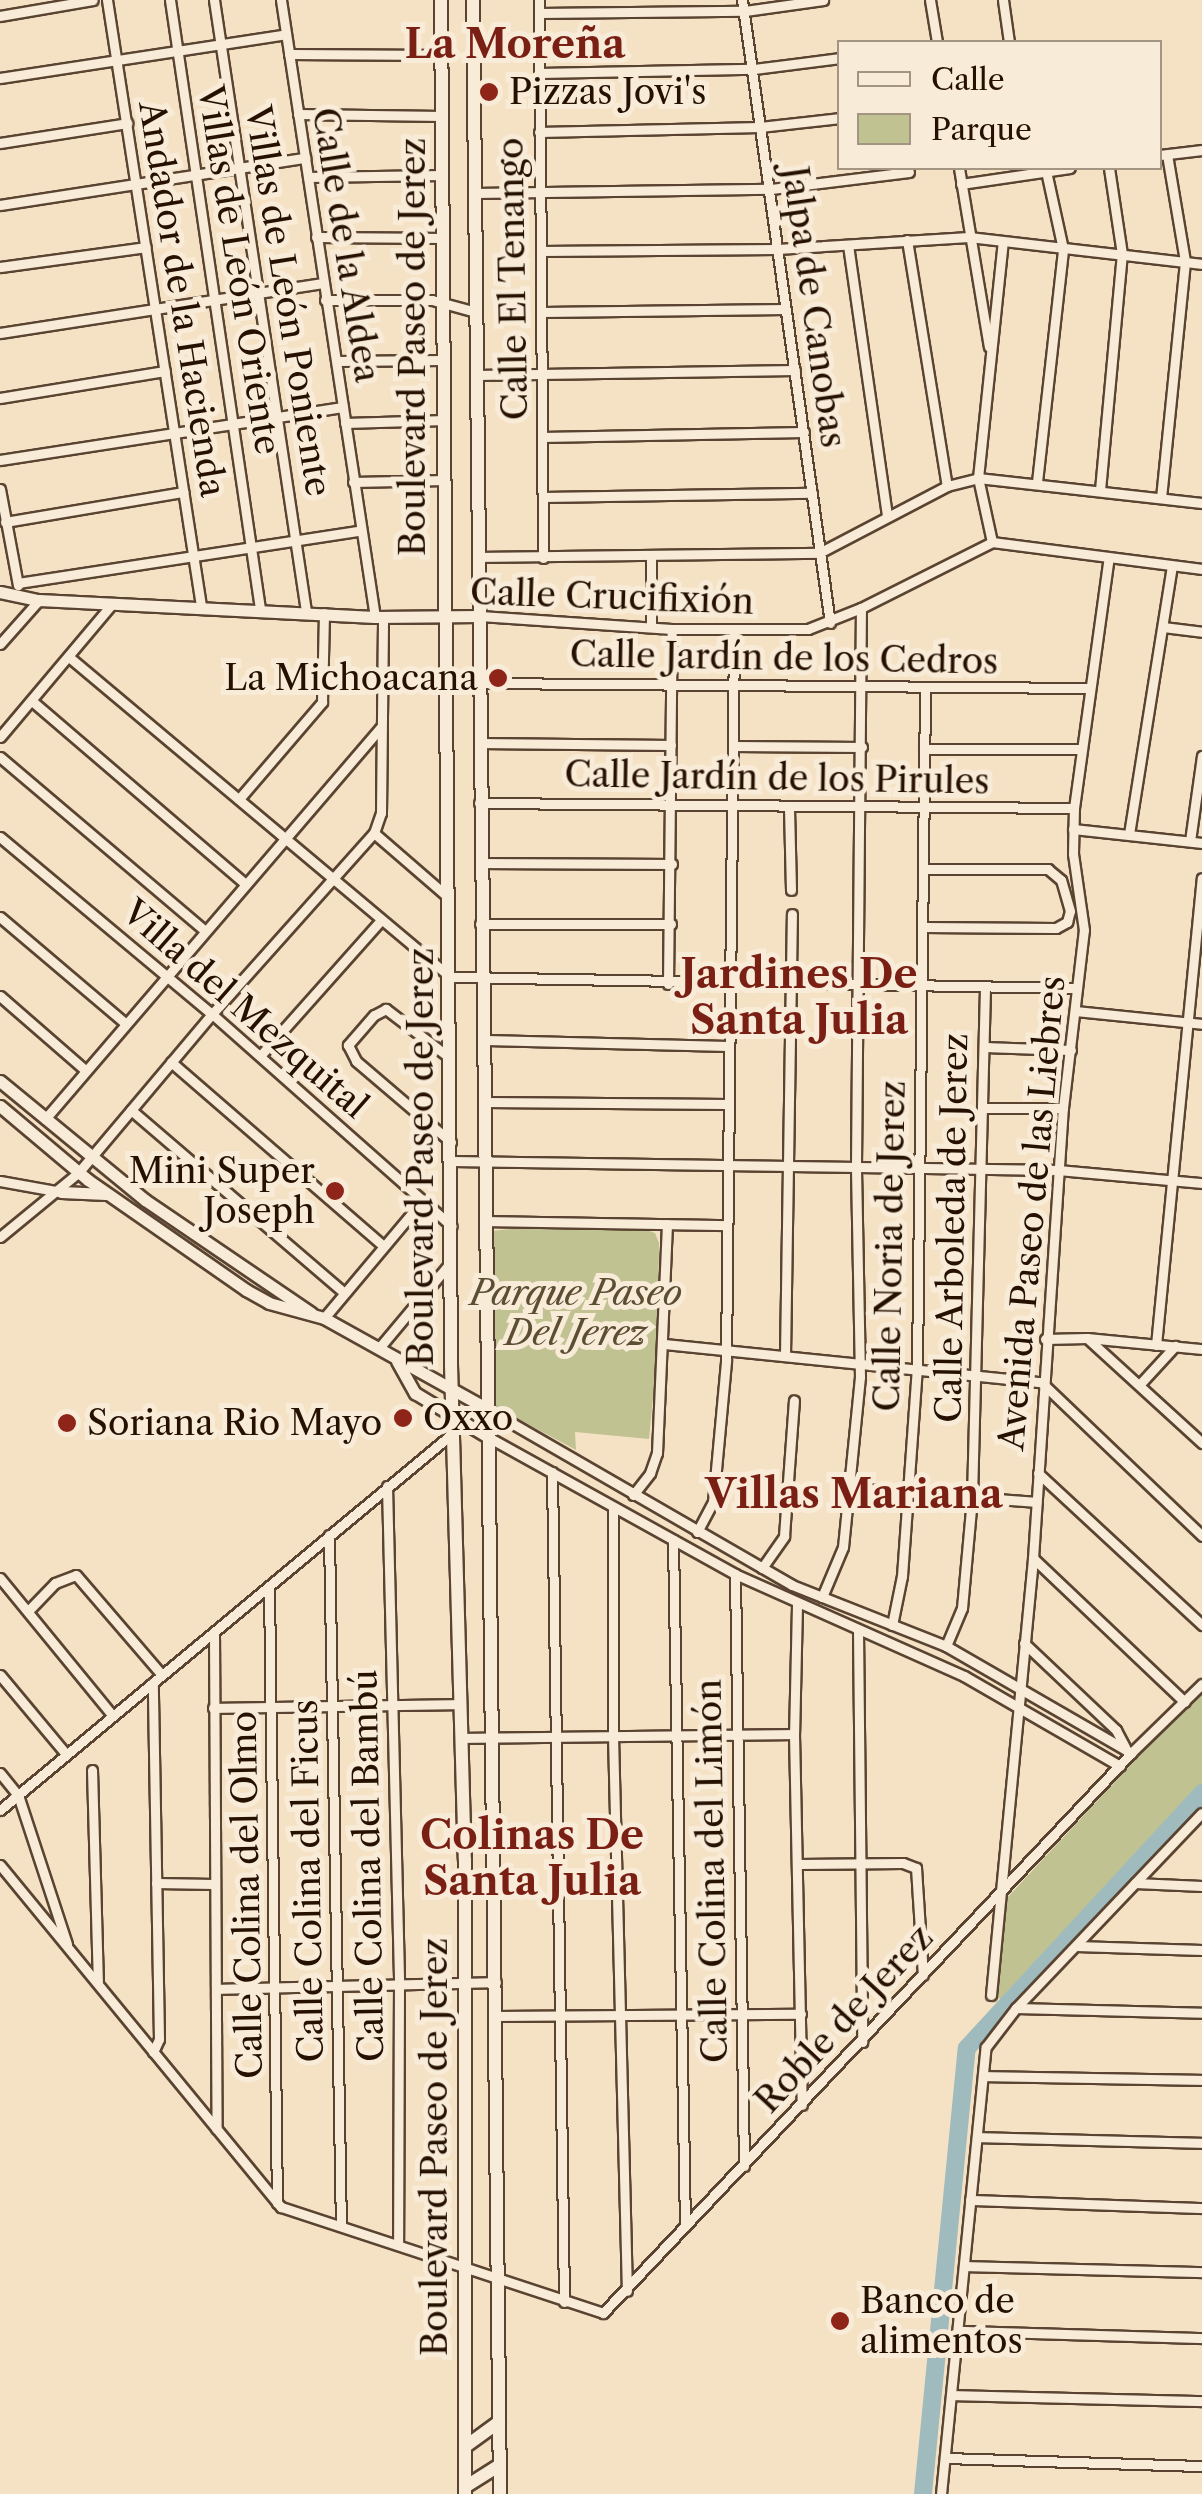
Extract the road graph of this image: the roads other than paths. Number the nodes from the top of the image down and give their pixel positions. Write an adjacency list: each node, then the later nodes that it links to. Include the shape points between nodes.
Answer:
1 (93, 0): 14 (street)
2 (107, 0): 23 (street, Andador de la Hacienda)
3 (170, 0): 19 (street, Villas de León Oriente)
4 (214, 0): 18 (street, Villas de León Poniente)
5 (281, 0): 15 (street, Calle de la Aldea)
6 (441, 0): 21 (main road, Boulevard Paseo de Jerez)
7 (474, 0): 51 (main road, Boulevard Paseo de Jerez)
8 (539, 0): 13 (street, Calle El Tenango)
9 (818, 0): 12 (street)
10 (930, 0): 16 (street)
11 (1003, 0): 17 (street)
12 (744, 5): 13 (street); 24 (street, Jalpa de Canobas)
13 (539, 13): 25 (street, Calle El Tenango)
14 (0, 16)
15 (286, 34): 18 (street); 20 (street, Calle de la Aldea)
16 (937, 40)
17 (1009, 40)
18 (221, 44): 19 (street); 37 (street, Villas de León Poniente)
19 (178, 51): 23 (street); 44 (street, Villas de León Oriente)
20 (289, 54): 21 (street); 27 (street, Calle de la Aldea)
21 (440, 55): 28 (main road, Boulevard Paseo de Jerez)
22 (837, 58): 24 (street)
23 (117, 62): 26 (street); 30 (street, Andador de la Hacienda)
24 (754, 69): 25 (street); 31 (street, Jalpa de Canobas)
25 (539, 72): 32 (street, Calle El Tenango)
26 (0, 78)
27 (298, 114): 28 (street); 36 (street, Calle de la Aldea)
28 (442, 116): 45 (main road, Boulevard Paseo de Jerez)
29 (837, 118): 31 (street)
30 (127, 122): 33 (street); 47 (street, Andador de la Hacienda)
31 (760, 127): 32 (street); 49 (street, Jalpa de Canobas)
32 (539, 132): 50 (street, Calle El Tenango)
33 (0, 143)
34 (1202, 150): 35 (street)
35 (1163, 155): 64 (street)
36 (305, 158): 37 (street); 46 (street, Calle de la Aldea)
37 (239, 166): 44 (street); 68 (street, Villas de León Poniente)
38 (958, 170): 48 (street)
39 (1054, 170): 42 (street)
40 (1109, 170): 63 (street)
41 (1026, 171): 42 (street); 48 (street)
42 (1046, 171): 61 (street)
43 (909, 172): 49 (street)
44 (198, 174): 47 (street); 69 (street, Villas de León Oriente)
45 (442, 175): 46 (street); 55 (main road, Boulevard Paseo de Jerez)
46 (308, 177): 53 (street, Calle de la Aldea)
47 (137, 183): 52 (street); 59 (street, Andador de la Hacienda)
48 (962, 184): 54 (street)
49 (771, 189): 50 (street); 60 (street, Jalpa de Canobas)
50 (540, 191): 51 (street); 62 (street, Calle El Tenango)
51 (476, 192): 74 (main road, Boulevard Paseo de Jerez)
52 (0, 204)
53 (316, 237): 55 (street); 67 (street, Calle de la Aldea)
54 (969, 237): 56 (street); 57 (street); 79 (street)
55 (444, 238): 71 (main road, Boulevard Paseo de Jerez)
56 (907, 240): 58 (street); 98 (street)
57 (1003, 241): 61 (street); 79 (street)
58 (848, 245): 60 (street); 106 (street)
59 (146, 247): 66 (street); 72 (street, Andador de la Hacienda)
60 (778, 249): 62 (street); 73 (street, Jalpa de Canobas)
61 (1063, 249): 63 (street); 97 (street)
62 (541, 252): 75 (street, Calle El Tenango)
63 (1122, 254): 64 (street); 100 (street)
64 (1185, 261): 65 (street); 104 (street)
65 (1202, 264)
66 (0, 267)
67 (323, 283): 68 (street); 70 (street, Calle de la Aldea)
68 (258, 294): 69 (street); 86 (street, Villas de León Poniente)
69 (216, 300): 72 (street); 88 (street, Villas de León Oriente)
70 (325, 300): 71 (street); 78 (street, Calle de la Aldea)
71 (444, 302): 74 (street); 77 (main road, Boulevard Paseo de Jerez)
72 (155, 308): 76 (street); 81 (street, Andador de la Hacienda)
73 (785, 309): 75 (street); 80 (street, Jalpa de Canobas)
74 (476, 312): 83 (main road, Boulevard Paseo de Jerez)
75 (542, 312): 82 (street, Calle El Tenango)
76 (0, 333)
77 (442, 360): 78 (street); 87 (main road, Boulevard Paseo de Jerez)
78 (336, 361): 85 (street, Calle de la Aldea)
79 (991, 361): 94 (street)
80 (795, 370): 82 (street); 91 (street, Jalpa de Canobas)
81 (165, 372): 84 (street); 90 (street, Andador de la Hacienda)
82 (541, 374): 83 (street); 92 (street, Calle El Tenango)
83 (476, 375): 113 (main road, Boulevard Paseo de Jerez)
84 (0, 398)
85 (343, 407): 86 (street); 89 (street, Calle de la Aldea)
86 (277, 416): 88 (street); 109 (street, Villas de León Poniente)
87 (444, 420): 89 (street); 95 (main road, Boulevard Paseo de Jerez)
88 (234, 422): 90 (street); 111 (street, Villas de León Oriente)
89 (345, 423): 96 (street, Calle de la Aldea)
90 (174, 432): 93 (street); 101 (street, Andador de la Hacienda)
91 (804, 432): 92 (street); 102 (street, Jalpa de Canobas)
92 (542, 436): 103 (street, Calle El Tenango)
93 (0, 460)
94 (978, 478): 97 (street); 98 (street); 110 (street)
95 (445, 480): 96 (street); 132 (main road, Boulevard Paseo de Jerez)
96 (353, 482): 108 (street, Calle de la Aldea)
97 (1037, 482): 100 (street)
98 (947, 486): 106 (street)
99 (0, 490): 107 (street)
100 (1100, 490): 104 (street)
101 (183, 492): 107 (street); 116 (street, Andador de la Hacienda)
102 (812, 493): 103 (street); 112 (street, Jalpa de Canobas)
103 (543, 498): 117 (street, Calle El Tenango)
104 (1161, 498): 105 (street)
105 (1202, 503)
106 (887, 514): 112 (street)
107 (4, 522): 120 (street)
108 (359, 530): 109 (street); 131 (street, Calle de la Aldea)
109 (296, 541): 111 (street); 128 (street, Villas de León Poniente)
110 (992, 542): 115 (street); 127 (street, Calle Crucifixión)
111 (252, 548): 116 (street); 126 (street, Villas de León Oriente)
112 (819, 553): 114 (street); 133 (street, Jalpa de Canobas)
113 (480, 557): 117 (street); 130 (main road, Boulevard Paseo de Jerez)
114 (651, 557): 117 (street); 134 (street)
115 (1110, 557): 118 (street); 146 (street, Avenida Paseo de las Liebres)
116 (194, 558): 120 (street); 125 (street, Andador de la Hacienda)
117 (543, 558)
118 (1172, 566): 119 (street); 135 (street)
119 (1202, 569)
120 (18, 583): 122 (street)
121 (0, 592): 122 (street, Calle Crucifixión)
122 (20, 597): 123 (street, Calle Crucifixión)
123 (39, 600): 124 (street, Calle Crucifixión); 139 (street)
124 (113, 603): 125 (street, Calle Crucifixión); 140 (street)
125 (201, 606): 126 (street, Calle Crucifixión)
126 (260, 608): 128 (street, Calle Crucifixión)
127 (861, 608): 133 (street, Calle Crucifixión); 144 (street)
128 (306, 611): 129 (street, Calle Crucifixión)
129 (324, 613): 131 (street, Calle Crucifixión); 158 (street, via 322,702)
130 (480, 616): 132 (street, Calle Crucifixión); 134 (street, Calle Crucifixión); 141 (main road, Boulevard Paseo de Jerez)
131 (379, 617): 132 (street, Calle Crucifixión); 148 (street, Calle de la Aldea)
132 (444, 619): 180 (main road, Boulevard Paseo de Jerez)
133 (830, 622): 137 (street, Calle Crucifixión, via 808,629)
134 (651, 627): 136 (street, Calle Crucifixión)
135 (1163, 627): 138 (street); 168 (street)
136 (672, 628): 137 (street, Calle Crucifixión); 142 (street)
137 (734, 630): 143 (street)
138 (1202, 632)
139 (0, 644)
140 (69, 657): 147 (street); 158 (street)
141 (479, 683): 142 (street, Calle Jardín de los Cedros); 150 (main road, Boulevard Paseo de Jerez)
142 (672, 685): 143 (street, Calle Jardín de los Cedros); 151 (street)
143 (732, 686): 144 (street, Calle Jardín de los Cedros); 152 (street)
144 (863, 688): 145 (street, Calle Jardín de los Cedros); 153 (street)
145 (925, 688): 146 (street, Calle Jardín de los Cedros); 155 (street, Calle Noria de Jerez)
146 (1090, 688): 154 (street, Avenida Paseo de las Liebres)
147 (32, 701): 149 (street); 178 (street)
148 (381, 728): 167 (street, Calle de la Aldea); 170 (street)
149 (0, 737)
150 (479, 742): 151 (street); 159 (main road, Boulevard Paseo de Jerez)
151 (670, 745): 160 (street)
152 (732, 746): 153 (street); 161 (street)
153 (862, 747): 163 (street)
154 (1081, 748): 155 (street); 165 (street, Avenida Paseo de las Liebres)
155 (924, 749): 164 (street, Calle Noria de Jerez)
156 (1202, 756): 171 (street)
157 (0, 757): 187 (street)
158 (239, 799): 170 (street)
159 (479, 803): 160 (street, Calle Jardín de los Pirules); 173 (main road, Boulevard Paseo de Jerez)
160 (671, 805): 161 (street, Calle Jardín de los Pirules); 174 (street)
161 (732, 806): 162 (street, Calle Jardín de los Pirules); 192 (street)
162 (789, 808): 163 (street, Calle Jardín de los Pirules); 179 (street)
163 (861, 808): 164 (street, Calle Jardín de los Pirules); 194 (street)
164 (924, 808): 165 (street, Calle Jardín de los Pirules); 175 (street, Calle Noria de Jerez)
165 (1074, 808): 166 (street, Avenida Paseo de las Liebres)
166 (1073, 829): 168 (street); 197 (street, Avenida Paseo de las Liebres, via 1084,917)
167 (374, 833): 176 (street); 180 (street)
168 (1129, 834): 171 (street)
169 (0, 836): 188 (street, Villa del Mezquital)
170 (285, 838): 176 (street); 178 (street)
171 (1190, 841): 172 (street)
172 (1202, 843)
173 (480, 863): 174 (street); 184 (main road, Boulevard Paseo de Jerez)
174 (672, 864): 185 (street)
175 (924, 868): 186 (street, Calle Noria de Jerez); 186 (street, via 1048,869 1061,880 1070,911 1068,922 1056,928)
176 (331, 878): 183 (street); 200 (street)
177 (1202, 878): 201 (street)
178 (244, 883): 187 (street)
179 (791, 890)
180 (448, 898): 189 (main road, Boulevard Paseo de Jerez)
181 (792, 914): 193 (street)
182 (0, 916): 202 (street)
183 (381, 920): 189 (street); 208 (street)
184 (480, 924): 185 (street); 190 (main road, Boulevard Paseo de Jerez)
185 (670, 924): 191 (street)
186 (924, 927): 195 (street, Calle Noria de Jerez)
187 (204, 930): 188 (street)
188 (164, 975): 200 (street, Villa del Mezquital); 202 (street)
189 (450, 977): 190 (street); 209 (main road, Boulevard Paseo de Jerez)
190 (482, 980): 191 (street); 204 (main road, Boulevard Paseo de Jerez)
191 (668, 984): 192 (street)
192 (730, 985): 193 (street); 205 (street)
193 (789, 986): 194 (street); 225 (street)
194 (858, 988): 195 (street); 226 (street)
195 (923, 988): 196 (street); 227 (street, Calle Noria de Jerez)
196 (985, 988): 197 (street); 206 (street, Calle Arboleda de Jerez)
197 (1077, 988): 199 (street, Avenida Paseo de las Liebres)
198 (0, 996): 211 (street)
199 (1075, 1011): 201 (street); 207 (street, Avenida Paseo de las Liebres)
200 (212, 1014): 208 (street, Villa del Mezquital); 210 (street)
201 (1188, 1022): 203 (street); 231 (street)
202 (124, 1023): 211 (street)
203 (1202, 1024)
204 (486, 1040): 205 (street); 213 (main road, Boulevard Paseo de Jerez)
205 (728, 1046): 214 (street)
206 (985, 1047): 207 (street); 216 (street, Calle Arboleda de Jerez)
207 (1072, 1050): 217 (street, Avenida Paseo de las Liebres)
208 (260, 1056): 236 (street, Villa del Mezquital)
209 (452, 1060): 220 (main road, Boulevard Paseo de Jerez); 220 (street, via 386,1009 348,1045 356,1061)
210 (171, 1062): 218 (street); 242 (street)
211 (84, 1070): 219 (street)
212 (0, 1082): 219 (street)
213 (486, 1102): 214 (street); 223 (main road, Boulevard Paseo de Jerez)
214 (728, 1104): 224 (street)
215 (0, 1106): 230 (street)
216 (983, 1108): 217 (street); 228 (street, Calle Arboleda de Jerez)
217 (1063, 1108): 229 (street, Avenida Paseo de las Liebres)
218 (131, 1110): 221 (street); 244 (street)
219 (45, 1120): 221 (street)
220 (451, 1142): 222 (main road, Boulevard Paseo de Jerez)
221 (90, 1158): 230 (street); 245 (street)
222 (452, 1161): 223 (street); 240 (main road, Boulevard Paseo de Jerez)
223 (486, 1161): 224 (street); 237 (main road, Boulevard Paseo de Jerez)
224 (729, 1164): 225 (street); 239 (street)
225 (787, 1164): 226 (street); 255 (street)
226 (856, 1166): 227 (street); 257 (street)
227 (920, 1168): 228 (street); 258 (street, Calle Noria de Jerez)
228 (981, 1168): 229 (street); 259 (street, Calle Arboleda de Jerez)
229 (1058, 1170): 231 (street); 248 (street, Avenida Paseo de las Liebres)
230 (78, 1173): 234 (street); 235 (street)
231 (1172, 1180): 233 (street); 250 (street)
232 (0, 1181): 234 (street)
233 (1202, 1183)
234 (61, 1192): 235 (street); 241 (street)
235 (108, 1194): 245 (street, via 246,1290)
236 (422, 1200): 240 (street, Villa del Mezquital); 242 (street)
237 (487, 1221): 238 (street); 264 (main road, Boulevard Paseo de Jerez)
238 (667, 1224): 239 (street); 249 (street)
239 (727, 1225): 253 (street)
240 (452, 1226): 243 (main road, Boulevard Paseo de Jerez)
241 (0, 1237)
242 (382, 1245): 244 (street)
243 (452, 1260): 252 (street); 262 (main road, Boulevard Paseo de Jerez)
244 (343, 1292): 246 (street)
245 (311, 1312): 246 (street)
246 (324, 1318): 252 (street)
247 (1087, 1338): 248 (street); 250 (street); 261 (street)
248 (1045, 1339): 260 (street, Avenida Paseo de las Liebres)
249 (664, 1344): 253 (street); 274 (street, via 657,1453)
250 (1156, 1345): 251 (street)
251 (1175, 1346): 254 (street); 261 (street)
252 (378, 1348): 256 (street)
253 (726, 1350): 255 (street); 278 (street, via 712,1502)
254 (1199, 1351)
255 (785, 1355): 257 (street)
256 (397, 1361): 262 (street); 265 (street, via 415,1393)
257 (856, 1362): 258 (street); 272 (street)
258 (917, 1367): 259 (street); 273 (street, Calle Noria de Jerez)
259 (978, 1374): 260 (street); 275 (street, Calle Arboleda de Jerez)
260 (1041, 1382): 270 (street, Avenida Paseo de las Liebres); 280 (street)
261 (1140, 1384): 268 (street)
262 (453, 1388): 264 (street); 265 (main road, Boulevard Paseo de Jerez)
263 (794, 1400): 283 (street, via 784,1536)
264 (488, 1410): 267 (main road, Boulevard Paseo de Jerez); 274 (street)
265 (453, 1416): 266 (main road, Boulevard Paseo de Jerez); 267 (street)
266 (453, 1433): 271 (street); 303 (main road, Boulevard Paseo de Jerez)
267 (488, 1437): 269 (street); 313 (main road, Boulevard Paseo de Jerez)
268 (1202, 1443)
269 (552, 1472): 277 (street); 314 (street)
270 (1038, 1473): 276 (street, Avenida Paseo de las Liebres); 291 (street)
271 (387, 1486): 279 (street); 302 (street, Calle Colina del Bambú)
272 (850, 1488): 273 (street); 287 (street, via 840,1561)
273 (909, 1492): 275 (street); 290 (street, Calle Noria de Jerez)
274 (633, 1495): 278 (street)
275 (972, 1498): 276 (street); 295 (street, Calle Arboleda de Jerez, via 964,1593)
276 (1036, 1502): 282 (street, Avenida Paseo de las Liebres)
277 (614, 1507): 281 (street); 312 (street)
278 (697, 1532): 283 (street)
279 (329, 1535): 286 (street); 304 (street, Calle Colina del Ficus)
280 (1202, 1536)
281 (672, 1540): 284 (street); 310 (street)
282 (1032, 1558): 294 (street, Avenida Paseo de las Liebres); 301 (street)
283 (762, 1568): 287 (street)
284 (735, 1574): 288 (street); 311 (street, Calle Colina del Limón)
285 (0, 1578): 289 (street)
286 (269, 1586): 293 (street); 305 (street, Calle Colina del Olmo)
287 (822, 1598): 290 (street)
288 (797, 1605): 292 (street); 309 (street)
289 (28, 1611): 297 (street, via 54,1583 76,1575); 308 (street)
290 (892, 1624): 295 (street)
291 (1202, 1625)
292 (858, 1630): 307 (street, via 964,1676); 325 (street)
293 (214, 1632): 297 (street); 306 (street)
294 (1024, 1642): 300 (street, Avenida Paseo de las Liebres); 316 (street, via 1116,1730)
295 (946, 1646): 300 (street)
296 (0, 1674): 317 (street)
297 (162, 1676): 298 (street)
298 (153, 1683): 308 (street); 327 (street)
299 (1202, 1684): 301 (street, Roble de Jerez)
300 (1018, 1688): 307 (street, Avenida Paseo de las Liebres); 316 (street)
301 (1185, 1702): 316 (street, Roble de Jerez)
302 (393, 1704): 303 (street); 304 (street); 338 (street, Calle Colina del Bambú)
303 (461, 1704): 315 (main road, Boulevard Paseo de Jerez)
304 (333, 1706): 305 (street); 340 (street, Calle Colina del Ficus)
305 (272, 1707): 306 (street); 341 (street, Calle Colina del Olmo)
306 (212, 1708): 329 (street)
307 (1016, 1709): 318 (street); 331 (street, Avenida Paseo de las Liebres)
308 (113, 1716): 317 (street)
309 (794, 1734): 311 (street); 324 (street)
310 (674, 1735): 311 (street); 312 (street); 347 (street)
311 (738, 1735): 350 (street, Calle Colina del Limón)
312 (614, 1736): 314 (street); 349 (street)
313 (494, 1737): 314 (street); 315 (street); 336 (main road, Boulevard Paseo de Jerez)
314 (555, 1737): 345 (street)
315 (462, 1738): 337 (main road, Boulevard Paseo de Jerez)
316 (1128, 1751): 318 (street, Roble de Jerez)
317 (66, 1754): 321 (street)
318 (1120, 1766): 331 (street, Roble de Jerez)
319 (92, 1770): 339 (street)
320 (0, 1773): 321 (street)
321 (18, 1795): 322 (street); 332 (street)
322 (0, 1810)
323 (1202, 1813): 328 (street)
324 (799, 1864): 325 (street); 348 (street)
325 (858, 1864): 335 (street, via 916,1868); 352 (street)
326 (0, 1865): 332 (street)
327 (156, 1883): 329 (street); 353 (street, via 159,2039)
328 (1135, 1883): 330 (street); 333 (street)
329 (214, 1884): 342 (street)
330 (1202, 1886)
331 (1000, 1891): 335 (street, Roble de Jerez); 343 (street, Avenida Paseo de las Liebres)
332 (65, 1946): 339 (street)
333 (1076, 1946): 334 (street); 344 (street)
334 (1202, 1950)
335 (923, 1975): 352 (street, Roble de Jerez)
336 (496, 1982): 337 (street); 351 (main road, Boulevard Paseo de Jerez)
337 (465, 1983): 338 (street); 368 (main road, Boulevard Paseo de Jerez)
338 (399, 1984): 340 (street); 366 (street, Calle Colina del Bambú)
339 (98, 1985): 353 (street)
340 (338, 1986): 341 (street); 364 (street, Calle Colina del Ficus)
341 (276, 1988): 342 (street); 362 (street, Calle Colina del Olmo)
342 (217, 1989): 357 (street)
343 (991, 1995)
344 (1016, 2008): 346 (street); 354 (street, via 990,2039)
345 (562, 2013): 349 (street); 351 (street); 372 (street)
346 (1202, 2013)
347 (682, 2014): 349 (street); 350 (street); 365 (street)
348 (800, 2014): 350 (street); 356 (street)
349 (622, 2015): 371 (street)
350 (741, 2015): 360 (street, Calle Colina del Limón)
351 (496, 2016): 370 (main road, Boulevard Paseo de Jerez)
352 (862, 2042): 356 (street, Roble de Jerez)
353 (153, 2052): 357 (street)
354 (984, 2076): 355 (street); 358 (street)
355 (1202, 2080)
356 (802, 2105): 360 (street, Roble de Jerez)
357 (216, 2128): 362 (street)
358 (978, 2137): 359 (street); 361 (street)
359 (1202, 2143)
360 (744, 2166): 365 (street, Roble de Jerez)
361 (970, 2200): 363 (street); 367 (street)
362 (277, 2203): 364 (street, Roble de Jerez)
363 (1202, 2208)
364 (341, 2226): 366 (street, Roble de Jerez)
365 (685, 2226): 371 (street, Roble de Jerez)
366 (398, 2245): 368 (street, Roble de Jerez)
367 (966, 2266): 369 (street); 373 (street)
368 (463, 2268): 370 (street, Roble de Jerez); 378 (main road, Boulevard Paseo de Jerez)
369 (1202, 2272)
370 (498, 2279): 372 (street, Roble de Jerez); 377 (main road, Boulevard Paseo de Jerez)
371 (628, 2290): 372 (street, Roble de Jerez, via 603,2313)
372 (564, 2302)
373 (961, 2331): 374 (street); 375 (street)
374 (1202, 2338)
375 (952, 2395): 376 (street); 379 (street)
376 (1202, 2402)
377 (499, 2422): 378 (main road); 380 (main road, Boulevard Paseo de Jerez)
378 (466, 2446): 382 (main road, Boulevard Paseo de Jerez)
379 (945, 2458): 381 (street); 384 (street)
380 (500, 2465): 382 (main road); 383 (main road, Boulevard Paseo de Jerez)
381 (1202, 2466)
382 (465, 2490)
383 (500, 2494)
384 (941, 2494)

